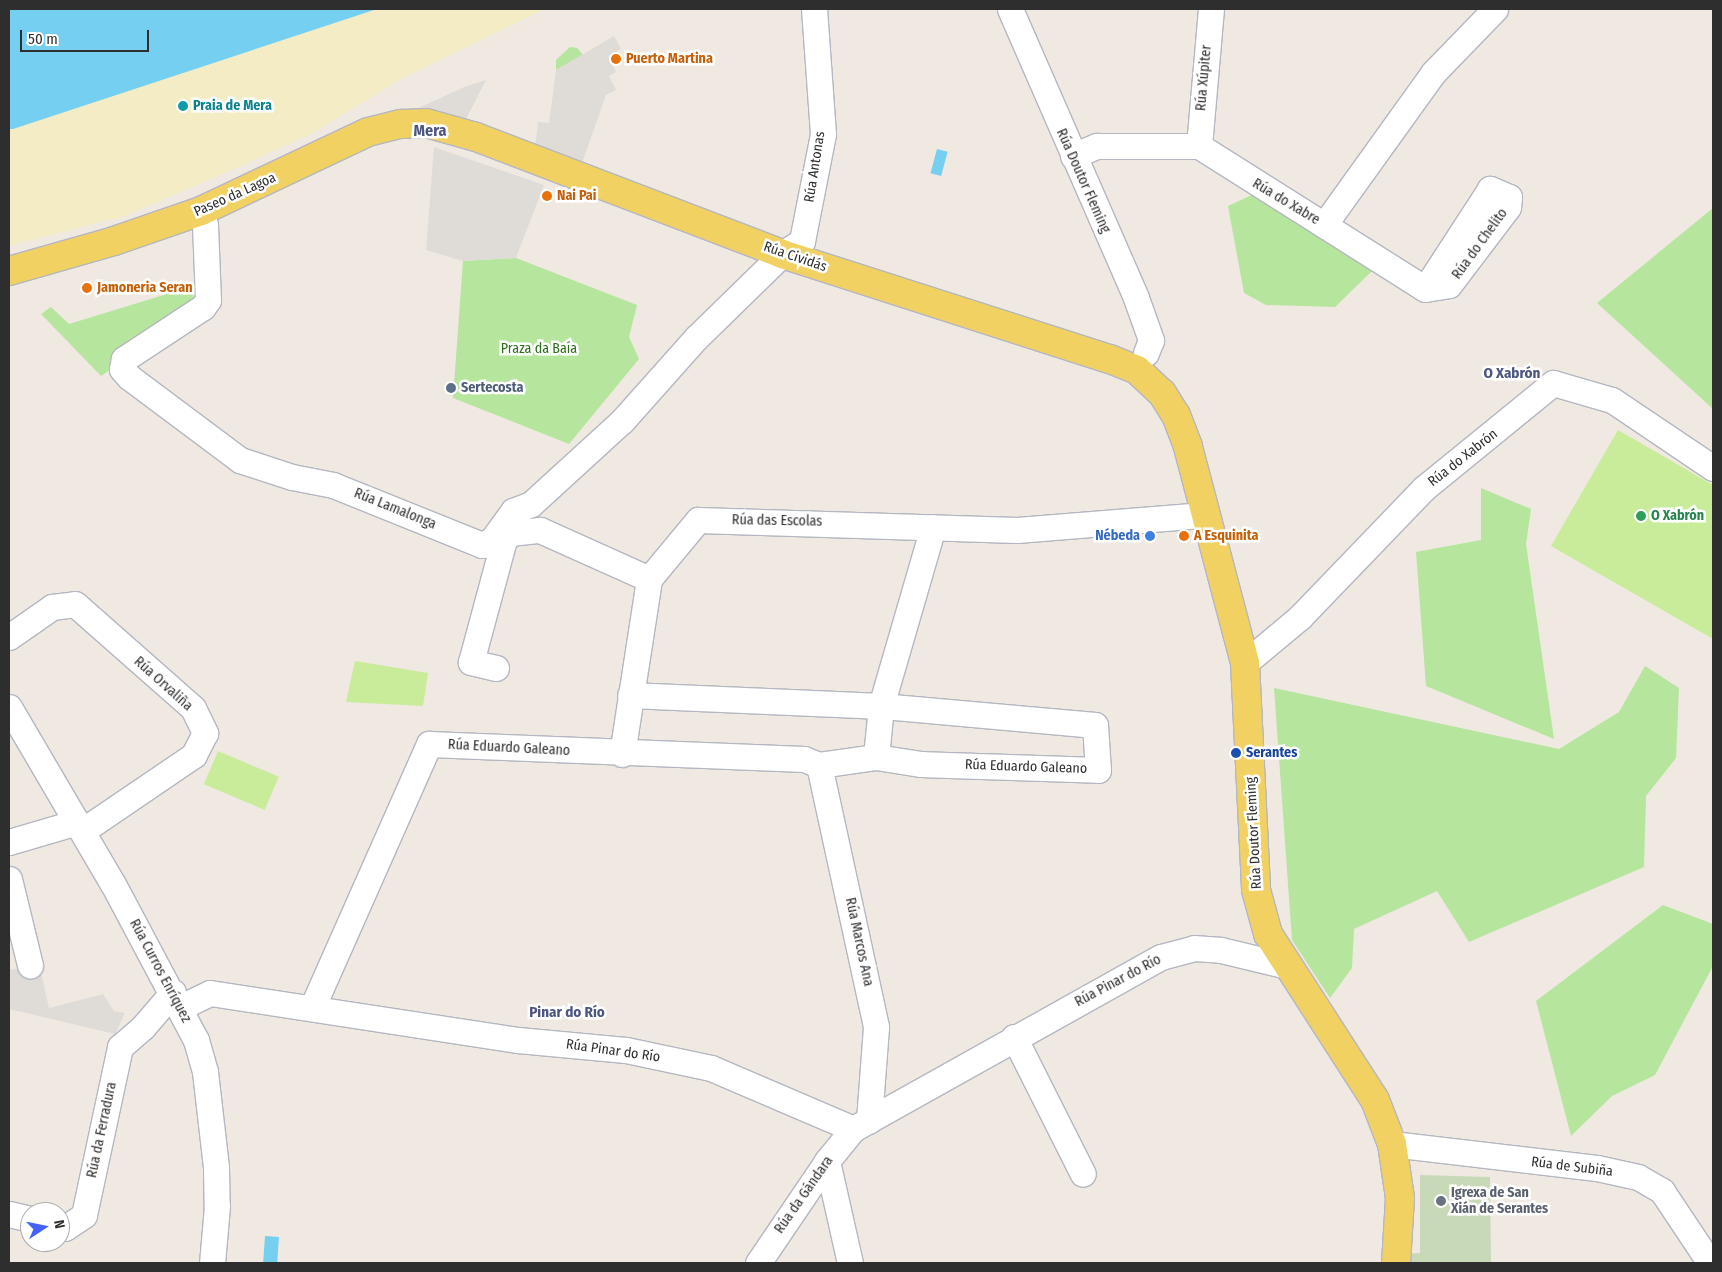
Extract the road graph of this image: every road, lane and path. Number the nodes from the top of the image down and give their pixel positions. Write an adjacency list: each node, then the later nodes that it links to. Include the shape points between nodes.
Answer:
1 (814, 9): 10 (street, Rúa Antonas, via 823,134 802,241)
2 (1010, 9): 7 (street, Rúa Doutor Fleming)
3 (1211, 9): 6 (street, Rúa Xúpiter)
4 (1495, 9): 9 (street, Rúa do Xabre, via 1434,72)
5 (457, 130): 8 (main road, Paseo da Lagoa, via 426,123 383,127); 10 (main road, Rúa Cividás)
6 (1199, 146): 7 (street, via 1097,146); 9 (street, Rúa do Xabre)
7 (1073, 156): 13 (street, Rúa Doutor Fleming, via 1151,340)
8 (201, 211): 10 (street, Rúa Lamalonga, via 205,225 208,300 203,307 124,359 122,369 128,377 240,460 292,477 333,485 482,545 492,540 513,511 531,504 622,421 696,338); 11 (main road, Paseo da Lagoa, via 114,241)
9 (1324, 225): 12 (street)
10 (782, 254): 13 (main road, Rúa Cividás)
11 (9, 271)
12 (1425, 289)
13 (1145, 368): 15 (main road, Rúa Doutor Fleming, via 1176,415 1188,447)
14 (1713, 468): 19 (street, Rúa do Xabrón, via 1612,400 1553,383 1423,489 1300,617)
15 (1205, 515): 16 (street, Rúa das Escolas, via 1017,530); 19 (main road, Rúa Doutor Fleming)
16 (933, 527): 17 (street, Rúa das Escolas, via 698,520); 22 (street)
17 (649, 579): 20 (street, via 540,530 510,533 504,540 471,662); 21 (street)
18 (9, 637): 27 (street, Rúa Orvaliña, via 52,607 75,604 193,708 205,733 194,755)
19 (1245, 663): 31 (main road, Rúa Doutor Fleming, via 1256,890 1268,934)
20 (496, 668)
21 (630, 695): 22 (street, Rúa Eduardo Galeano); 24 (street)
22 (882, 706): 25 (street); 25 (street, Rúa Eduardo Galeano, via 1095,725 1098,770 921,764)
23 (9, 707): 27 (street, Rúa Curros Enríquez)
24 (622, 754): 26 (street, Rúa Eduardo Galeano, via 804,759); 33 (street, Rúa Eduardo Galeano, via 429,744)
25 (876, 757): 26 (street, Rúa Eduardo Galeano)
26 (820, 765): 35 (street, Rúa Marcos Ana, via 876,1027)
27 (80, 827): 28 (street); 32 (street, Rúa Curros Enríquez)
28 (9, 842)
29 (9, 879): 30 (street)
30 (30, 965)
31 (1287, 966): 34 (street, Rúa Pinar do Río, via 1221,950 1194,948 1161,957); 36 (main road, Rúa Doutor Fleming, via 1375,1100)
32 (180, 1006): 33 (street, Rúa Pinar do Río, via 210,993); 39 (street, Rúa da Ferradura, via 143,1027 120,1047 84,1215); 40 (street, Rúa Curros Enríquez, via 205,1072 216,1167 217,1206)
33 (312, 1008): 35 (street, Rúa Pinar do Río, via 518,1040 626,1050 711,1068)
34 (1014, 1037): 35 (street, Rúa Pinar do Río); 38 (street)
35 (861, 1125): 37 (street, Rúa da Gándara)
36 (1392, 1144): 43 (main road, Rúa Doutor Fleming, via 1400,1198); 44 (street, Rúa de Subiña, via 1597,1168 1638,1177 1662,1191)
37 (827, 1161): 41 (street, Rúa da Gándara); 42 (street)
38 (1083, 1174)
39 (70, 1225)
40 (212, 1263)
41 (758, 1263)
42 (850, 1263)
43 (1396, 1263)
44 (1710, 1263)

